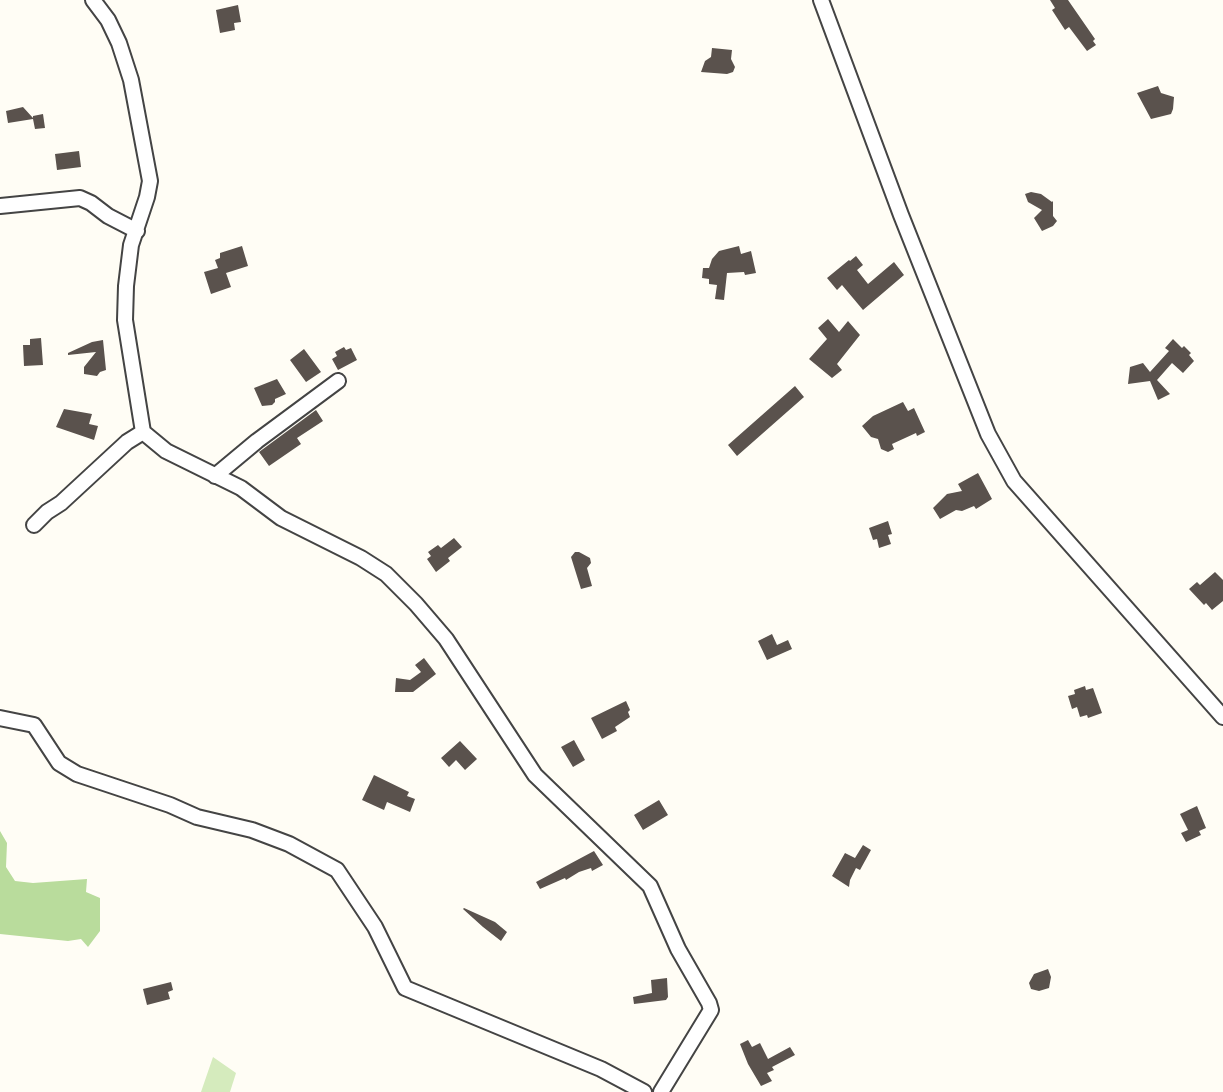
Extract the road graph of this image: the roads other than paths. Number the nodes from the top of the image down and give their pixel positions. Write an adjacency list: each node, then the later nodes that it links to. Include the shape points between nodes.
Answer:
1 (93, 0): 4 (street, via 119,43 131,80 150,181)
2 (821, 0): 9 (street, via 988,434 1014,481)
3 (0, 206): 4 (street, via 80,198)
4 (137, 231): 6 (street, via 129,258 125,320)
5 (338, 381): 7 (street)
6 (143, 432): 7 (street, via 166,451); 8 (street)
7 (215, 476): 12 (street, via 386,574 446,639 535,775 650,886 711,1010)
8 (34, 525)
9 (1223, 717)
10 (0, 718): 11 (street, via 34,725 59,763 77,774 197,817 252,830 337,870 375,927 405,988)
11 (644, 1092)
12 (661, 1092)

